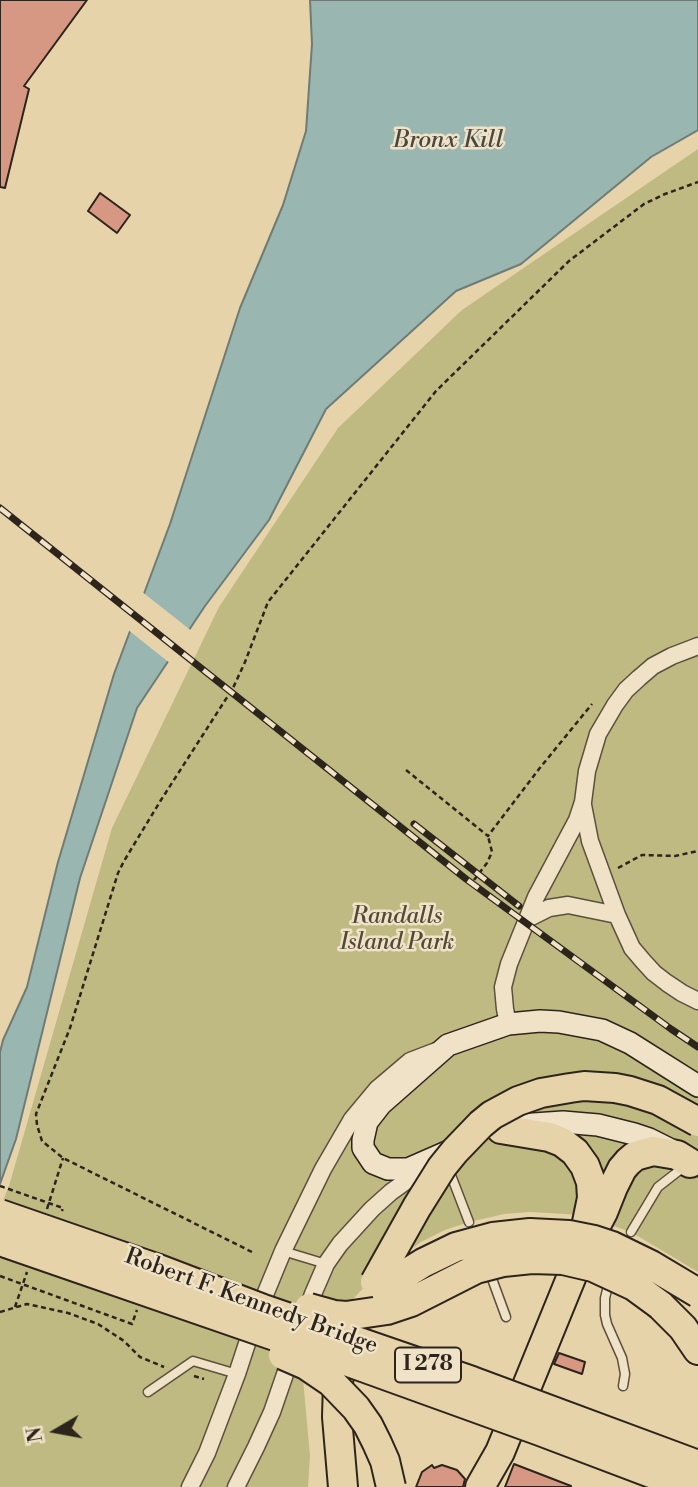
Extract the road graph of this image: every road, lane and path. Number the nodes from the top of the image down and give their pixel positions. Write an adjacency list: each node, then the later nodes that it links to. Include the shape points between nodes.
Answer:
1 (698, 182): 25 (path, via 644,204 569,261 436,391 268,601 233,688 118,873 70,1028 36,1114 43,1142 63,1158)
2 (698, 646): 5 (street, via 653,666 615,705 598,734)
3 (592, 705): 6 (path)
4 (406, 770): 6 (path)
5 (583, 803): 8 (street); 11 (street)
6 (488, 836): 9 (path, via 492,852)
7 (698, 851): 8 (path, via 642,855)
8 (603, 877): 10 (street)
9 (474, 880)
10 (617, 915): 11 (street, via 568,905); 12 (street, via 628,941 654,973)
11 (527, 919): 13 (street, via 505,976)
12 (698, 1001)
13 (508, 1024): 14 (street); 15 (street, via 550,1021 602,1030)
14 (448, 1045): 18 (street, via 381,1104 367,1122 363,1140 373,1163 388,1169 408,1169); 24 (street, via 410,1062 377,1089 352,1119)
15 (698, 1086)
16 (698, 1122): 32 (highway, bridge, via 658,1100 607,1087 570,1088 518,1101 481,1124 437,1175 404,1229)
17 (501, 1129): 18 (street); 19 (street, via 547,1122 598,1125 649,1139); 27 (highway, via 556,1139 569,1146 585,1166 592,1198)
18 (443, 1154): 21 (lane); 28 (street, via 372,1209)
19 (694, 1166): 22 (lane, via 658,1187); 27 (highway, via 677,1155 653,1151 628,1162)
20 (0, 1214): 29 (highway, Robert F. Kennedy Bridge / I 278, bridge)
21 (469, 1222)
22 (632, 1231)
23 (0, 1241): 50 (highway, Robert F. Kennedy Bridge / I 278, bridge)
24 (283, 1251): 28 (lane); 38 (street)
25 (252, 1252)
26 (0, 1256): 47 (highway, bridge, via 284,1356 317,1372 344,1394 368,1425)
27 (580, 1256): 42 (highway)
28 (326, 1264): 45 (street, via 272,1412)
29 (156, 1268): 36 (highway, bridge, via 346,1316 400,1306 490,1265 518,1259 563,1260 593,1267 648,1295 683,1328); 43 (highway, Robert F. Kennedy Bridge / I 278, bridge)
30 (491, 1276): 35 (lane)
31 (608, 1286): 40 (lane, via 605,1315 622,1358)
32 (381, 1287): 33 (highway, bridge, via 456,1247 530,1233 569,1235 612,1246); 46 (highway, via 347,1350 338,1382)
33 (698, 1293)
34 (0, 1311): 37 (path, via 27,1304 68,1313 97,1324 140,1357)
35 (506, 1317)
36 (698, 1350)
37 (179, 1371): 38 (lane, via 193,1361); 39 (path); 41 (lane)
38 (237, 1374): 44 (street)
39 (204, 1379)
40 (623, 1386)
41 (148, 1392)
42 (500, 1452): 48 (highway); 49 (highway)
43 (698, 1465)
44 (190, 1487)
45 (236, 1487)
46 (343, 1487)
47 (391, 1487)
48 (480, 1487)
49 (491, 1487)
50 (688, 1487)

